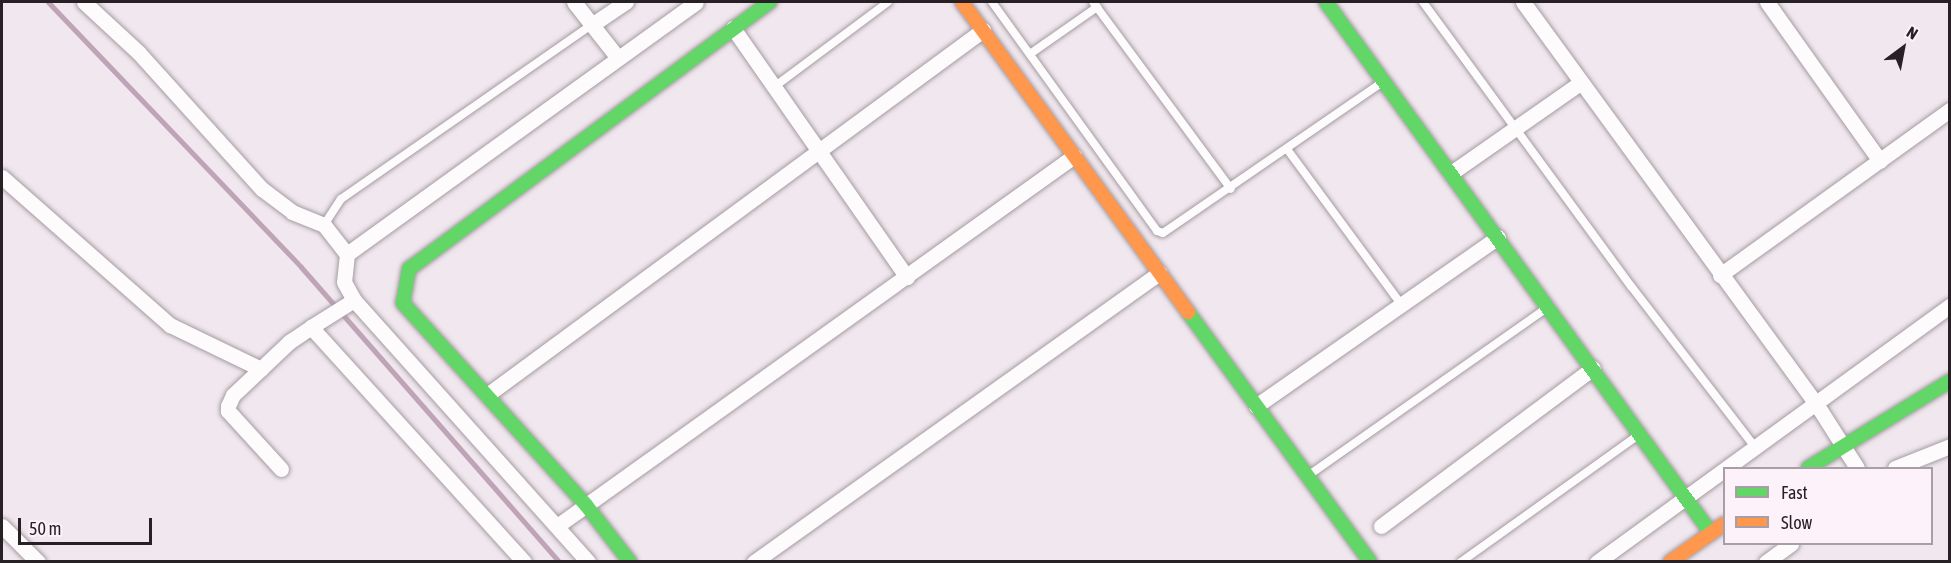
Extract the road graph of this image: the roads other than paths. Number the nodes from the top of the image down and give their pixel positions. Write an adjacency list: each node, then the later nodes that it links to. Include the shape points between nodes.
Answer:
1 (84, 2): 31 (street, via 138,52 262,189 292,212)
2 (574, 2): 14 (street)
3 (626, 2): 14 (street)
4 (696, 2): 18 (street)
5 (770, 2): 15 (street)
6 (888, 2): 21 (lane)
7 (962, 2): 16 (street)
8 (992, 2): 17 (lane)
9 (1326, 2): 19 (street)
10 (1423, 2): 23 (lane)
11 (1522, 2): 20 (street)
12 (1767, 2): 27 (street)
13 (1095, 4): 17 (lane); 30 (lane)
14 (593, 24): 18 (street); 31 (lane, via 341,199)
15 (733, 28): 21 (street); 45 (street, via 409,269 403,303)
16 (983, 30): 25 (street); 26 (street)
17 (1030, 54): 30 (lane, via 1157,231 1170,231)
18 (618, 58): 33 (street)
19 (1384, 82): 24 (lane); 28 (street)
20 (1580, 83): 23 (street); 35 (street)
21 (774, 87): 25 (street)
22 (1950, 110): 27 (street)
23 (1514, 127): 28 (street); 49 (lane)
24 (1287, 149): 30 (lane); 38 (lane)
25 (820, 151): 36 (street); 45 (street)
26 (1074, 156): 34 (street); 36 (street)
27 (1880, 161): 35 (street)
28 (1450, 173): 32 (street)
29 (2, 177): 43 (street, via 170,325)
30 (1231, 189)
31 (324, 225): 33 (street)
32 (1498, 237): 38 (street); 40 (street)
33 (347, 254): 37 (street, via 344,282)
34 (1159, 273): 47 (street); 71 (street)
35 (1720, 275): 46 (street)
36 (907, 277): 60 (street)
37 (349, 303): 41 (street); 63 (street)
38 (1401, 304): 47 (street)
39 (1950, 306): 46 (street)
40 (1548, 307): 42 (street); 58 (lane)
41 (311, 327): 43 (street); 68 (street)
42 (1593, 368): 48 (street); 64 (street)
43 (261, 369): 56 (street, via 233,395 228,411)
44 (1950, 381): 50 (street)
45 (487, 395): 60 (street)
46 (1815, 402): 49 (street); 50 (street)
47 (1256, 406): 58 (street)
48 (1640, 433): 59 (street); 73 (lane)
49 (1754, 446): 52 (street)
50 (1843, 446): 53 (street); 54 (street)
51 (1950, 446): 55 (street)
52 (1725, 467)
53 (1810, 467)
54 (1856, 467)
55 (1898, 467)
56 (281, 469)
57 (1723, 469): 59 (street)
58 (1307, 476): 72 (street)
59 (1686, 496): 65 (street); 74 (street)
60 (586, 505): 63 (street); 70 (street)
61 (1723, 525): 65 (street)
62 (2, 526): 67 (street)
63 (557, 526): 69 (street)
64 (1381, 526)
65 (1711, 533): 75 (street)
66 (1788, 545): 76 (street)
67 (38, 561)
68 (524, 561)
69 (588, 561)
70 (630, 561)
71 (754, 561)
72 (1370, 561)
73 (1461, 561)
74 (1597, 561)
75 (1670, 561)
76 (1766, 561)

